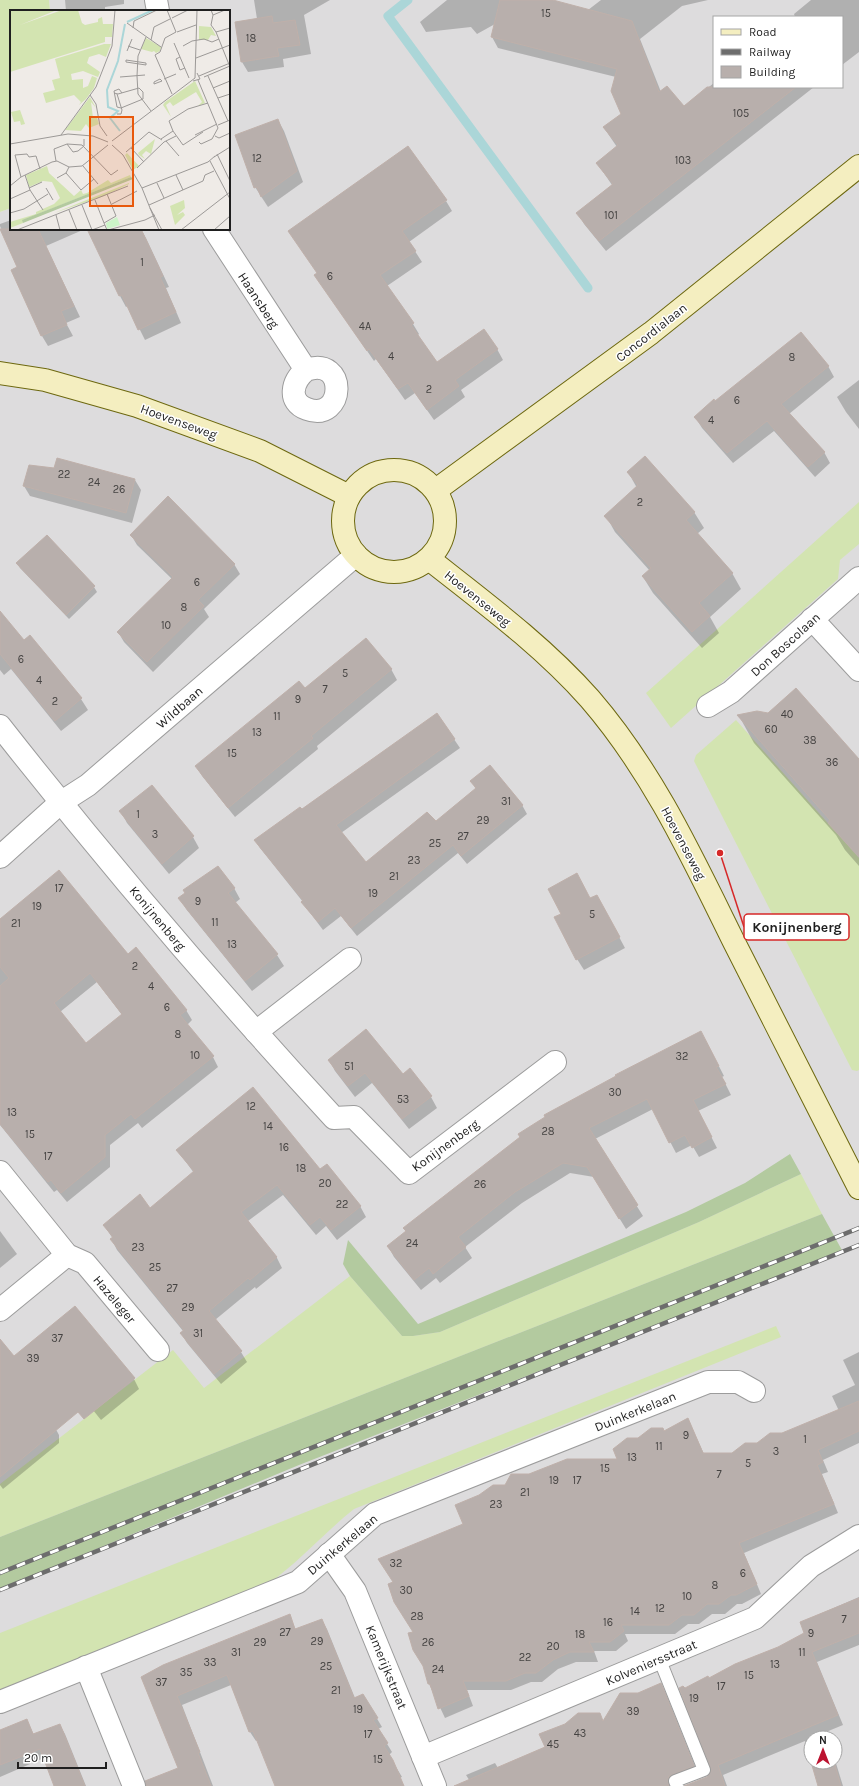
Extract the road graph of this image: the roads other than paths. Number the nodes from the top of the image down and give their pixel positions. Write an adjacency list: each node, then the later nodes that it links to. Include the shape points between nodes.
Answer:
1 (156, 0): 2 (street)
2 (158, 10)
3 (859, 166): 7 (main road, Concordialaan, via 651,333)
4 (215, 230): 5 (street, Haansberg)
5 (306, 370)
6 (0, 373): 8 (main road, Hoevenseweg, via 45,380 152,411 260,451)
7 (436, 490): 8 (main road, via 424,478 408,471 391,470 374,474 360,483); 10 (main road, via 444,507 446,525 438,549)
8 (349, 496): 9 (main road, via 343,526 345,537)
9 (356, 555): 10 (main road, via 371,567 390,572 411,570); 16 (street, Wildbaan, via 88,785)
10 (429, 559): 22 (main road, Hoevenseweg, via 543,651 590,700 628,746 696,863)
11 (859, 578): 12 (street, Don Boscolaan)
12 (812, 619): 13 (street); 14 (street, Don Boscolaan, via 731,692)
13 (859, 670)
14 (708, 706)
15 (0, 726): 16 (street, Konijnenberg)
16 (60, 803): 17 (street, Wildbaan); 19 (street, Konijnenberg)
17 (0, 857)
18 (350, 959): 19 (street)
19 (256, 1032): 20 (street, Konijnenberg, via 334,1118 354,1117 409,1173)
20 (555, 1062)
21 (0, 1172): 23 (street, Hazeleger)
22 (859, 1188)
23 (67, 1255): 24 (street); 25 (street, Hazeleger, via 85,1263)
24 (0, 1310)
25 (158, 1350)
26 (754, 1391): 28 (street, Duinkerkelaan, via 738,1382 708,1382 375,1514)
27 (859, 1536): 29 (street, Kolveniersstraat, via 811,1566 755,1618)
28 (329, 1554): 30 (street, Duinkerkelaan, via 298,1582); 32 (street, Kamerijkstraat, via 355,1591)
29 (659, 1658): 32 (street, Kolveniersstraat); 35 (lane, via 704,1770 675,1782)
30 (86, 1667): 31 (street, Duinkerkelaan); 33 (street)
31 (0, 1702)
32 (423, 1757): 34 (street, Kamerijkstraat)
33 (134, 1786)
34 (435, 1786)
35 (677, 1786)

